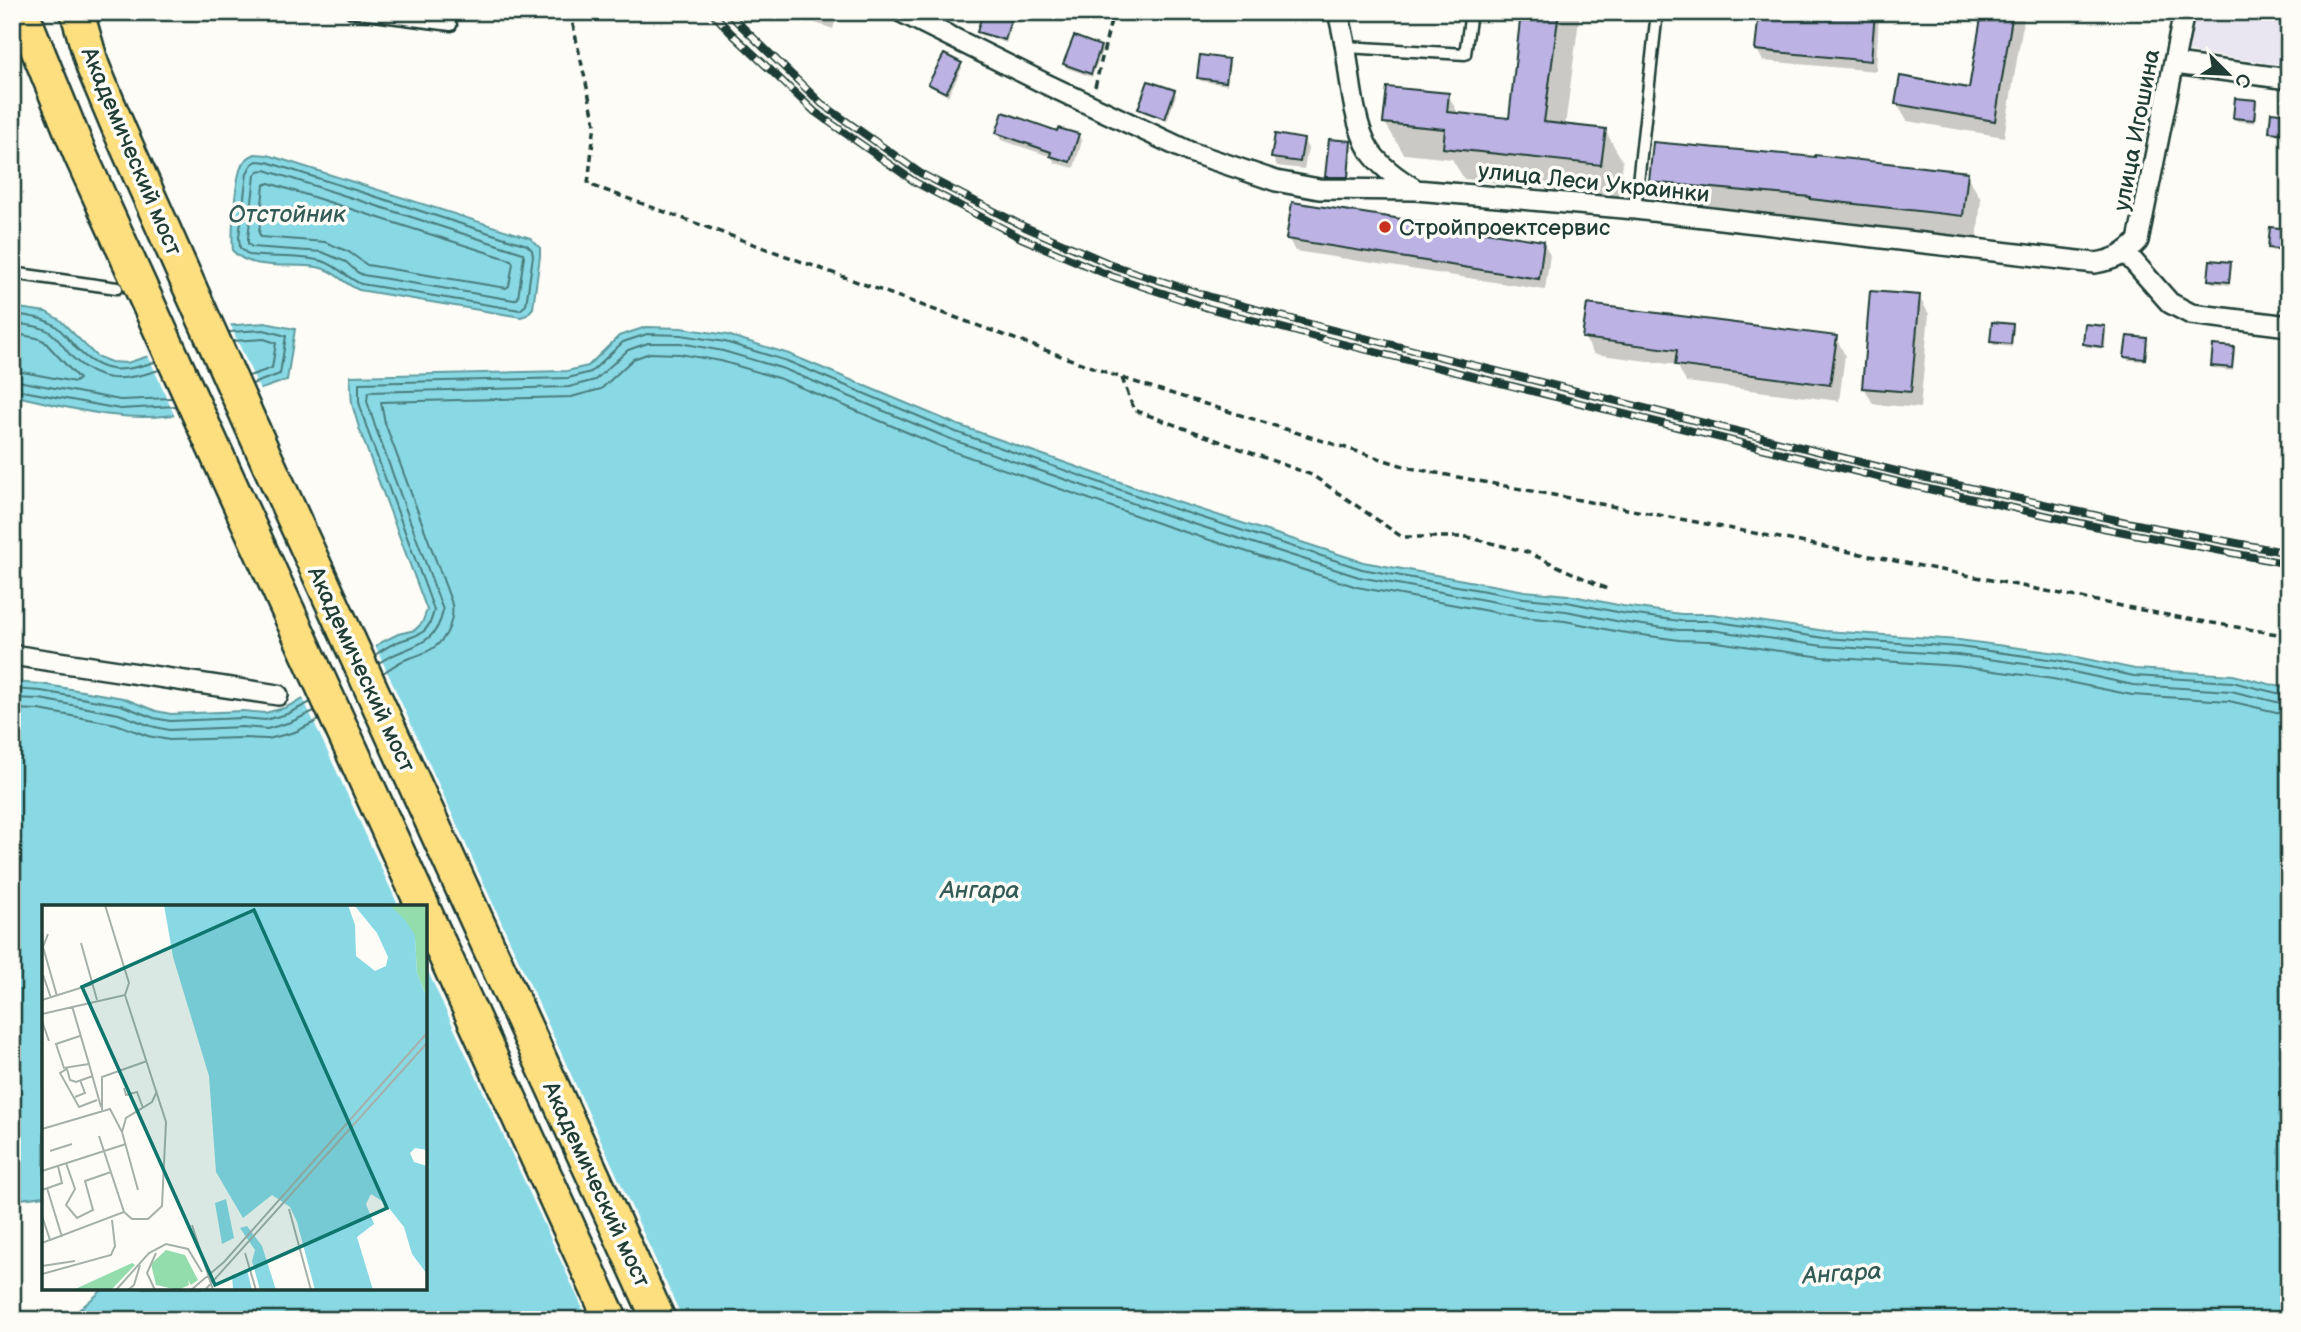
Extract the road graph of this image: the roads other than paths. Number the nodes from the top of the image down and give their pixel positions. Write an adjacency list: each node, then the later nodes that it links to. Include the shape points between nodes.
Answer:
1 (22, 12): 22 (main road, Академический мост, via 80,154)
2 (77, 12): 25 (main road, Академический мост, via 124,142)
3 (351, 12): 9 (lane)
4 (901, 12): 14 (street, улица Леси Украинки, via 1190,152 1276,181 1319,189)
5 (1338, 12): 11 (street)
6 (1471, 12): 11 (lane, via 1465,54)
7 (1657, 12): 15 (lane)
8 (2184, 12): 12 (street, улица Игошина)
9 (451, 25)
10 (2289, 43): 13 (lane)
11 (1346, 47): 14 (street, via 1352,98 1368,149 1382,166)
12 (2175, 64): 13 (street); 16 (street, улица Игошина, via 2138,240)
13 (2287, 79)
14 (1416, 190): 15 (street, улица Леси Украинки)
15 (1634, 209): 16 (street, улица Леси Украинки, via 2095,263)
16 (2126, 253): 19 (street, via 2170,303 2191,314)
17 (12, 273): 18 (lane)
18 (117, 288)
19 (2289, 326)
20 (12, 655): 21 (street)
21 (278, 695)
22 (422, 905)
23 (427, 916): 24 (main road, Академический мост)
24 (611, 1320)
25 (659, 1320)

